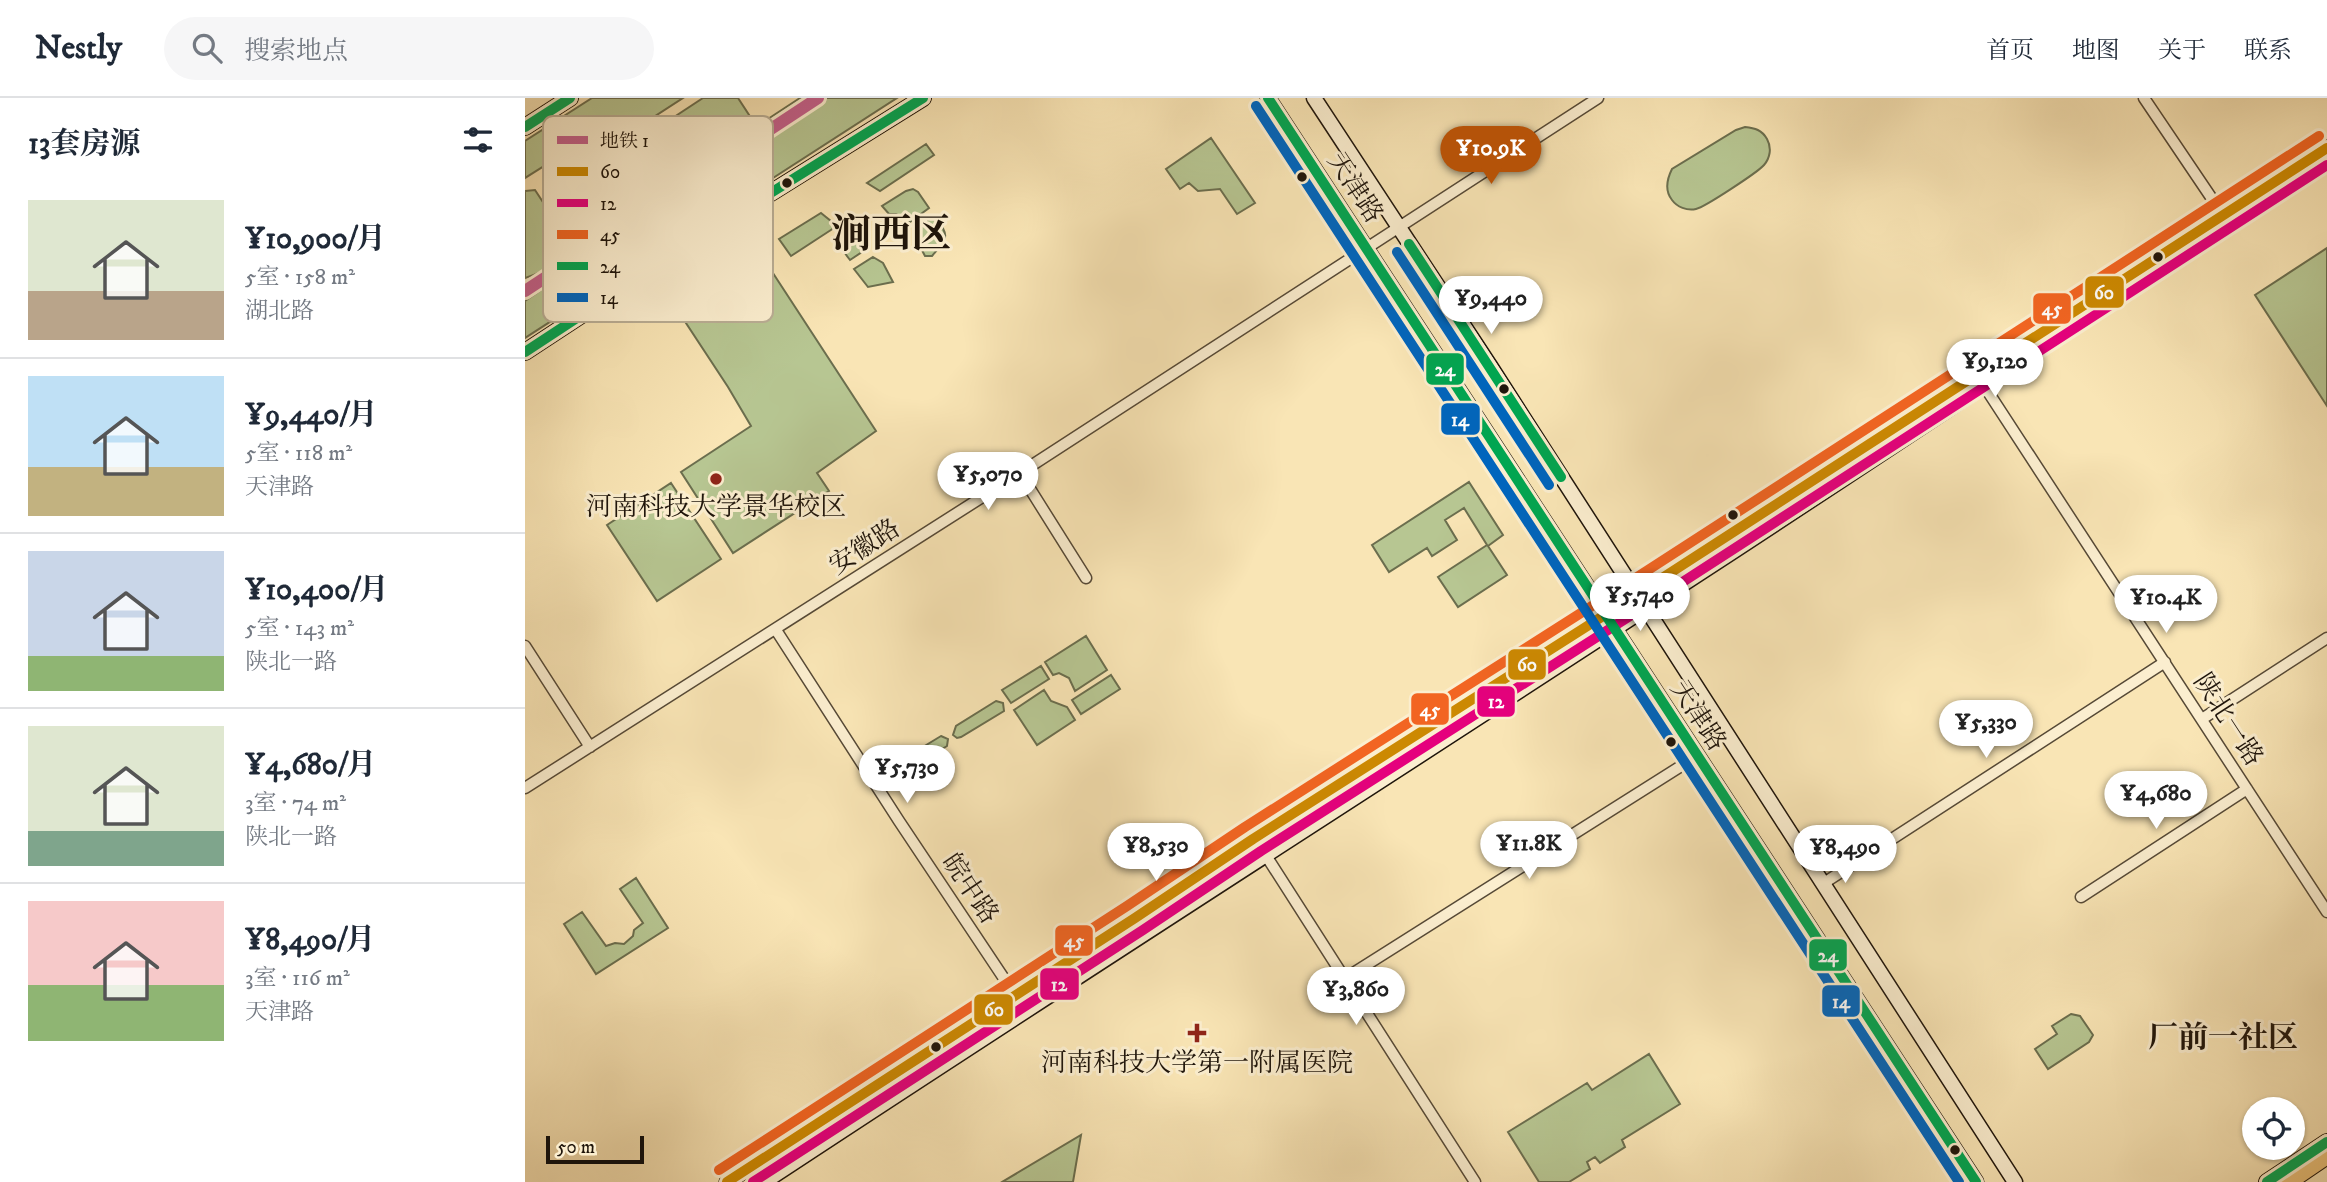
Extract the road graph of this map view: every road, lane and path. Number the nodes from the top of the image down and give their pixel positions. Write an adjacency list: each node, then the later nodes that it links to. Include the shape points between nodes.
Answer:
1 (923, 98): 10 (main road)
2 (1268, 98): 13 (main road, 天津路)
3 (1314, 98): 12 (main road, 天津路)
4 (1598, 98): 12 (street, 安徽路)
5 (2144, 98): 11 (street)
6 (567, 99): 7 (main road)
7 (525, 127)
8 (2327, 148): 11 (main road)
9 (2327, 162): 11 (main road)
10 (773, 191)
11 (2226, 220): 16 (main road)
12 (1398, 226): 13 (street, 安徽路); 19 (main road, 天津路)
13 (1366, 247): 17 (street, 安徽路); 21 (main road, 天津路)
14 (571, 322): 15 (main road)
15 (525, 352)
16 (1980, 381): 19 (main road); 20 (main road); 26 (street, 陕北一路)
17 (1020, 473): 18 (street); 23 (street, 安徽路)
18 (1086, 578)
19 (1636, 595): 20 (main road, 天津路); 21 (main road)
20 (1645, 608): 22 (main road); 33 (main road, 天津路)
21 (1605, 615): 22 (main road, 天津路); 37 (main road)
22 (1615, 629): 29 (main road, 天津路); 32 (main road)
23 (776, 630): 28 (street, 安徽路); 37 (street, 皖中路)
24 (2327, 638): 27 (street)
25 (525, 646): 28 (street)
26 (2165, 662): 27 (street, 陕北一路); 33 (street)
27 (2202, 719): 31 (street, 陕北一路)
28 (590, 747): 30 (street, 安徽路)
29 (1697, 756): 36 (street); 44 (main road, 天津路)
30 (525, 788)
31 (2247, 789): 34 (street); 35 (street, 陕北一路)
32 (1265, 854): 36 (street); 41 (main road)
33 (1824, 883): 45 (main road, 天津路)
34 (2081, 897)
35 (2327, 912)
36 (1344, 979): 43 (street)
37 (1015, 995): 40 (main road)
38 (2327, 1142): 46 (main road)
39 (2327, 1156): 47 (main road)
40 (761, 1159): 41 (street); 42 (main road)
41 (771, 1180)
42 (727, 1182)
43 (1475, 1182)
44 (1976, 1182)
45 (2015, 1182)
46 (2267, 1182)
47 (2289, 1182)

